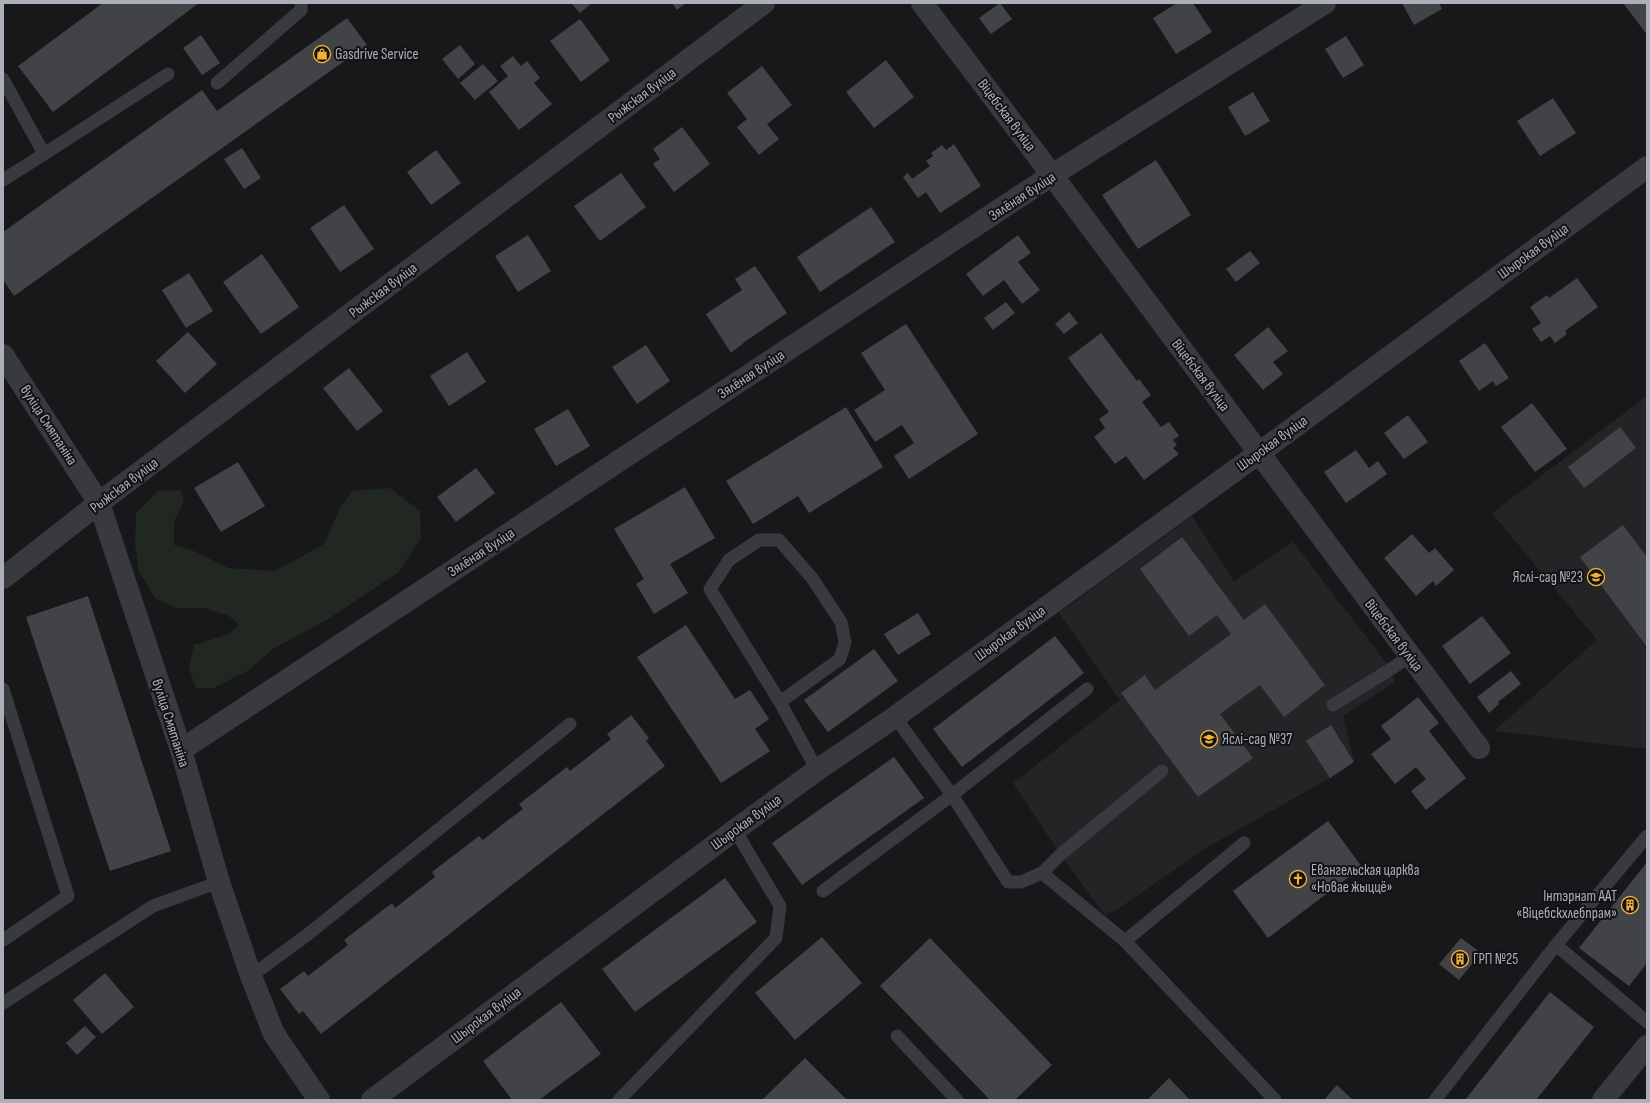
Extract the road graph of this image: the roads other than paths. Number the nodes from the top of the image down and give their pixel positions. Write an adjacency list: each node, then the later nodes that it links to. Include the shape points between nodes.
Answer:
1 (301, 3): 7 (lane, via 301,10)
2 (764, 3): 14 (street, Рыжская вуліца)
3 (922, 3): 10 (street, Віцебская вуліца)
4 (1325, 3): 10 (street, Зялёная вуліца)
5 (168, 74): 8 (lane)
6 (3, 79): 8 (lane)
7 (217, 83)
8 (44, 154): 11 (lane)
9 (1647, 167): 13 (street, Шырокая вуліца)
10 (1052, 175): 13 (street, Віцебская вуліца); 24 (street, Зялёная вуліца)
11 (3, 180)
12 (3, 355): 14 (street, вуліца Смятаніна)
13 (1259, 453): 16 (street, Віцебская вуліца); 21 (street, Шырокая вуліца)
14 (99, 503): 15 (street, Рыжская вуліца); 24 (street, вуліца Смятаніна)
15 (3, 578)
16 (1410, 656): 20 (lane); 23 (street, Віцебская вуліца)
17 (3, 689): 34 (lane, via 68,896)
18 (1087, 689): 27 (lane)
19 (780, 702): 19 (lane, via 710,589 728,560 759,540 779,540 812,578 841,622 845,642 840,659); 25 (lane)
20 (1333, 705)
21 (895, 716): 25 (street, Шырокая вуліца); 27 (lane)
22 (570, 724): 37 (lane, via 307,935)
23 (1479, 748)
24 (181, 750): 32 (street, вуліца Смятаніна)
25 (817, 770): 28 (street, Шырокая вуліца)
26 (1162, 771): 31 (lane, via 1060,854)
27 (952, 795): 31 (lane, via 1008,882 1021,882); 33 (lane)
28 (735, 830): 43 (street, Шырокая вуліца); 44 (lane, via 780,906 776,938)
29 (1647, 836): 36 (lane)
30 (1244, 843): 35 (lane)
31 (1042, 873): 35 (lane)
32 (219, 882): 37 (street, вуліца Смятаніна); 38 (lane, via 153,906)
33 (823, 891)
34 (3, 940)
35 (1125, 941): 46 (lane)
36 (1556, 945): 39 (lane); 47 (lane)
37 (251, 976): 42 (street, вуліца Смятаніна, via 274,1034)
38 (3, 1003)
39 (1647, 1022)
40 (897, 1036): 45 (lane)
41 (1647, 1046): 48 (street)
42 (319, 1100)
43 (372, 1100)
44 (619, 1100)
45 (957, 1100)
46 (1275, 1100)
47 (1436, 1100)
48 (1603, 1100)

